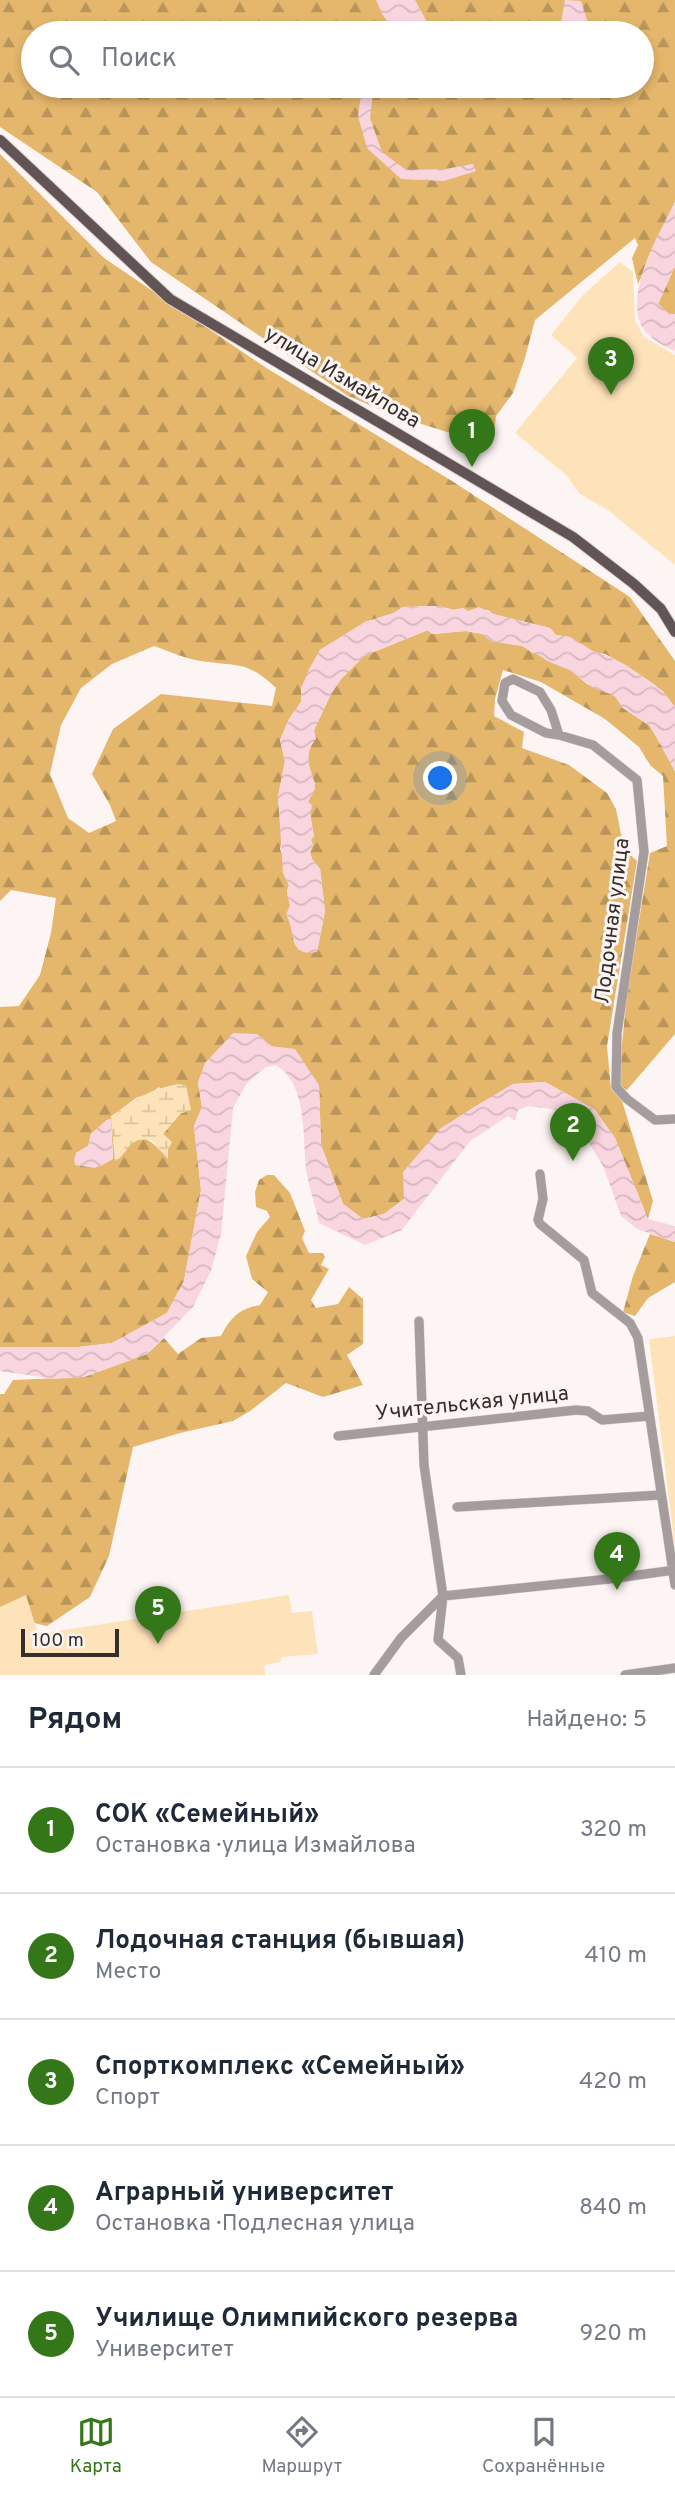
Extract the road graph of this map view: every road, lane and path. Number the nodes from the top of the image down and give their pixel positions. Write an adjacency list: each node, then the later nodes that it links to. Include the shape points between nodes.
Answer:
1 (0, 140): 2 (main road, улица Измайлова, via 170,299 573,537 661,609)
2 (675, 632)
3 (559, 735): 3 (street, Лодочная улица, via 511,715 502,701 505,683 513,679 540,692); 4 (street, Лодочная улица, via 593,745 637,780 644,852 617,1033 616,1087 655,1120)
4 (675, 1119)
5 (540, 1174): 7 (street, via 540,1224 584,1260 592,1293 630,1324 638,1338)
6 (419, 1321): 8 (street)
7 (649, 1416): 8 (street, Учительская улица, via 602,1420 576,1410); 10 (street)
8 (423, 1426): 9 (street, Учительская улица); 14 (street, via 424,1465)
9 (338, 1436)
10 (660, 1494): 11 (street); 12 (street)
11 (457, 1507)
12 (673, 1570): 13 (street); 14 (street)
13 (675, 1585)
14 (443, 1596): 16 (street); 17 (street, via 438,1640 458,1658)
15 (675, 1668): 18 (street)
16 (374, 1675)
17 (461, 1675)
18 (625, 1675)

